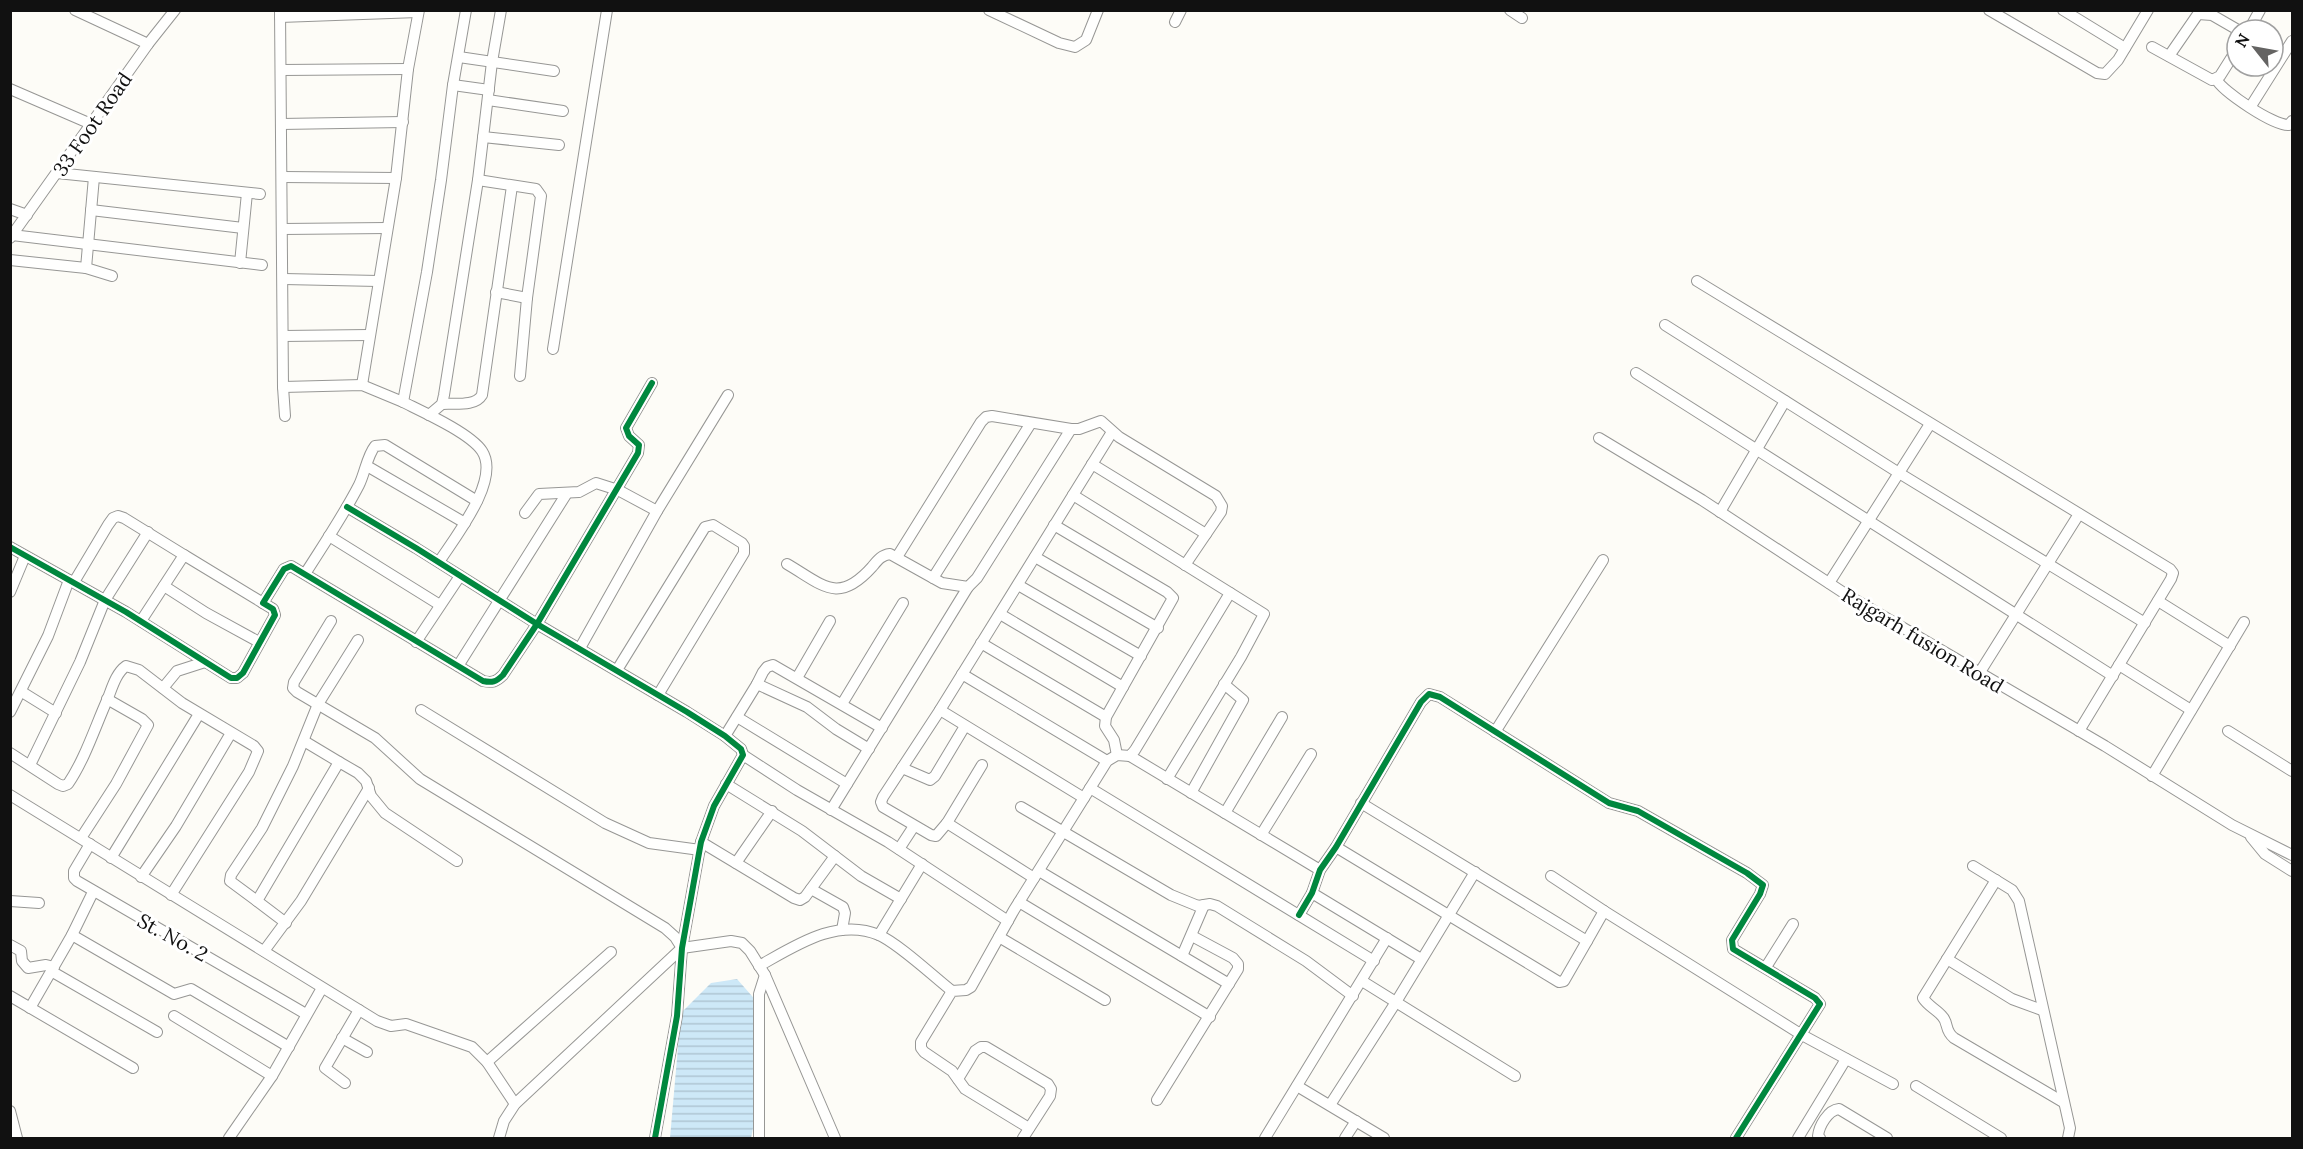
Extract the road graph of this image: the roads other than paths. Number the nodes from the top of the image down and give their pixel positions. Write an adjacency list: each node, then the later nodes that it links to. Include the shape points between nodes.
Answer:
1 (75, 10): 19 (street)
2 (466, 10): 23 (street)
3 (501, 10): 24 (street)
4 (607, 10): 70 (street)
5 (989, 10): 6 (street, via 1075,47 1086,40)
6 (1098, 10)
7 (1182, 10): 16 (street)
8 (1510, 10): 15 (street)
9 (1989, 10): 21 (street, via 2102,74 2109,71)
10 (2063, 10): 21 (street)
11 (174, 11): 19 (street, 33 Foot Road)
12 (418, 11): 14 (street); 26 (street)
13 (2142, 12): 21 (street)
14 (280, 14): 27 (street)
15 (1522, 18)
16 (1175, 22)
17 (2225, 22): 22 (street, via 2212,15 2198,14)
18 (2292, 40): 33 (street)
19 (148, 44): 38 (street, 33 Foot Road)
20 (2152, 47): 22 (street)
21 (2125, 48)
22 (2169, 56): 29 (street, via 2206,78)
23 (459, 57): 24 (street); 30 (street)
24 (492, 62): 28 (street); 32 (street)
25 (2225, 66): 29 (street)
26 (408, 69): 27 (street); 35 (street)
27 (282, 70): 37 (street)
28 (554, 71)
29 (2216, 79): 33 (street, via 2223,89)
30 (453, 85): 32 (street); 78 (street, via 431,249)
31 (10, 89): 38 (street)
32 (489, 95): 34 (street); 39 (street)
33 (2251, 106): 36 (street, via 2283,125)
34 (563, 111)
35 (403, 122): 37 (street); 44 (street)
36 (2292, 122)
37 (281, 123): 43 (street)
38 (91, 124): 41 (street, 33 Foot Road)
39 (483, 137): 40 (street); 45 (street)
40 (559, 145)
41 (57, 173): 42 (street); 51 (street, 33 Foot Road)
42 (94, 177): 47 (street); 50 (street)
43 (283, 177): 44 (street); 54 (street)
44 (396, 178): 53 (street)
45 (478, 180): 46 (street); 79 (street)
46 (512, 186): 65 (street); 66 (street, via 536,189 541,195)
47 (247, 193): 48 (street); 52 (street)
48 (260, 194)
49 (10, 209): 51 (street)
50 (91, 210): 52 (street); 56 (street)
51 (27, 215): 55 (street, 33 Foot Road)
52 (243, 228): 58 (street)
53 (387, 228): 54 (street); 63 (street)
54 (283, 229): 62 (street)
55 (11, 237): 56 (street)
56 (88, 246): 58 (street); 60 (street)
57 (10, 260): 60 (street)
58 (240, 263): 59 (street)
59 (262, 265)
60 (86, 268): 61 (street)
61 (112, 276)
62 (284, 279): 63 (street); 69 (street)
63 (378, 281): 68 (street)
64 (1697, 281): 83 (street)
65 (496, 292): 66 (street); 79 (street, via 482,395 473,403)
66 (527, 298): 72 (street)
67 (1665, 326): 77 (street)
68 (369, 335): 69 (street); 74 (street)
69 (283, 336): 75 (street)
70 (554, 349)
71 (1636, 373): 87 (street)
72 (520, 376)
73 (652, 383): 91 (street, via 626,428 640,449)
74 (362, 385): 75 (street); 78 (street)
75 (283, 387): 81 (street)
76 (728, 395): 96 (street)
77 (1785, 401): 87 (street); 90 (street)
78 (403, 402): 80 (street)
79 (442, 404): 80 (street)
80 (429, 415): 94 (street, via 482,450 487,465)
81 (285, 416)
82 (1031, 423): 84 (street); 109 (street, via 992,416 981,422); 118 (street)
83 (1930, 424): 90 (street); 99 (street)
84 (1071, 429): 85 (street, via 1098,421); 123 (street)
85 (1112, 432): 88 (street); 104 (street, via 1220,501 1221,512)
86 (1599, 438): 97 (street, Rajgarh fusion Road)
87 (1756, 451): 97 (street); 100 (street)
88 (1092, 464): 93 (street); 104 (street)
89 (367, 466): 94 (street, via 375,446 385,444); 95 (street); 101 (street)
90 (1899, 473): 100 (street); 114 (street)
91 (618, 490): 92 (street, via 596,483); 96 (street); 139 (street)
92 (567, 493): 98 (street, via 539,494); 127 (street)
93 (1073, 495): 102 (street); 115 (street)
94 (477, 501): 101 (street)
95 (347, 507): 105 (street); 112 (street)
96 (657, 511): 146 (street)
97 (1720, 512): 120 (street, Rajgarh fusion Road)
98 (525, 513)
99 (2079, 514): 114 (street); 128 (street, via 2170,569 2171,579)
100 (1868, 522): 120 (street); 133 (street)
101 (465, 523): 112 (street)
102 (1054, 525): 110 (street); 140 (street, via 1172,596)
103 (148, 532): 107 (street); 119 (street, via 124,518 113,518); 126 (street)
104 (1206, 534): 115 (street)
105 (329, 536): 116 (street); 131 (street)
106 (10, 547): 108 (street)
107 (184, 555): 121 (street); 129 (street)
108 (25, 556): 119 (street); 124 (street)
109 (897, 557): 113 (street, via 884,555 862,578 844,589 828,587); 118 (street)
110 (1035, 557): 122 (street); 140 (street)
111 (1603, 560): 178 (street)
112 (439, 562): 117 (street)
113 (787, 564)
114 (2047, 564): 133 (street); 138 (street)
115 (1185, 565): 125 (street)
116 (305, 574): 129 (street, via 287,566); 143 (street)
117 (460, 576): 127 (street); 131 (street)
118 (933, 578): 123 (street, via 950,586)
119 (71, 581): 126 (street); 160 (street)
120 (1829, 583): 152 (street, Rajgarh fusion Road)
121 (164, 585): 134 (street); 142 (street)
122 (1018, 585): 132 (street); 147 (street)
123 (968, 587): 175 (street)
124 (10, 592)
125 (1230, 592): 157 (street, via 1264,616); 187 (street)
126 (105, 600): 134 (street); 169 (street)
127 (499, 601): 139 (street); 150 (street)
128 (2158, 601): 138 (street); 145 (street)
129 (263, 603): 142 (street, via 275,612)
130 (903, 603): 164 (street)
131 (440, 605): 143 (street)
132 (1000, 614): 144 (street); 158 (street)
133 (2015, 615): 152 (street); 154 (street)
134 (141, 621): 148 (street)
135 (331, 621): 163 (street, via 293,688)
136 (830, 621): 155 (street)
137 (2244, 622): 145 (street)
138 (2145, 623): 149 (street)
139 (537, 624): 146 (street); 150 (street, via 497,681 483,681)
140 (1158, 628): 147 (street)
141 (358, 640): 163 (street)
142 (260, 642): 148 (street, via 237,678)
143 (416, 642): 150 (street)
144 (981, 643): 153 (street); 172 (street)
145 (2230, 646): 167 (street)
146 (580, 648): 151 (street)
147 (1141, 656): 158 (street)
148 (205, 662): 159 (street, via 177,671)
149 (2119, 665): 154 (street); 167 (street)
150 (458, 666)
151 (617, 670): 161 (street); 161 (street, via 705,527 713,525 742,543 744,553)
152 (1980, 672): 176 (street, Rajgarh fusion Road)
153 (962, 674): 166 (street); 188 (street)
154 (2113, 676): 176 (street)
155 (797, 678): 156 (street, via 773,665 767,667); 164 (street)
156 (757, 684): 171 (street); 182 (street, via 807,707)
157 (1224, 684): 195 (street); 200 (street, via 1243,700)
158 (1124, 687): 172 (street)
159 (163, 688): 162 (street, via 139,670 126,666); 170 (street)
160 (22, 692): 168 (street); 169 (street)
161 (658, 695): 180 (street)
162 (107, 699): 190 (street, via 68,784 58,784); 213 (street, via 148,725)
163 (318, 704): 181 (street); 255 (street, via 375,738 420,779 665,928)
164 (842, 704): 175 (street)
165 (421, 710): 214 (street, via 605,823 649,843)
166 (940, 710): 174 (street); 192 (street)
167 (2191, 710): 194 (street)
168 (10, 712)
169 (56, 713): 190 (street)
170 (199, 714): 179 (street); 219 (street)
171 (737, 717): 180 (street); 197 (street)
172 (1106, 717): 186 (street, via 1105,726)
173 (1282, 717): 207 (street)
174 (965, 726): 192 (street, via 930,780); 202 (street)
175 (882, 728): 182 (street)
176 (2079, 731): 194 (street, Rajgarh fusion Road)
177 (2228, 731): 193 (street)
178 (1495, 732): 203 (street, via 1429,694); 262 (street, via 1609,803 1638,811 1760,882 1763,889 1731,945)
179 (231, 733): 229 (street); 234 (street, via 254,746 257,756)
180 (725, 736): 185 (street)
181 (304, 741): 189 (street); 237 (street, via 262,828 231,875 234,885)
182 (869, 749): 197 (street)
183 (10, 753): 190 (street)
184 (1311, 754): 211 (street)
185 (743, 755): 196 (street); 205 (street)
186 (1117, 755): 187 (street); 188 (street)
187 (1130, 756): 195 (street)
188 (1107, 761): 199 (street)
189 (339, 762): 198 (street, via 358,773); 237 (street)
190 (30, 765)
191 (982, 765): 208 (street)
192 (902, 768): 209 (street, via 881,802)
193 (2292, 771)
194 (2152, 776): 212 (street, Rajgarh fusion Road)
195 (1167, 779): 200 (street)
196 (726, 784): 206 (street); 214 (street)
197 (847, 784): 205 (street)
198 (369, 788): 220 (street, via 385,813); 245 (street)
199 (1090, 788): 202 (street); 242 (street)
200 (1191, 793): 207 (street)
201 (10, 795): 213 (street)
202 (1084, 798): 210 (street)
203 (1361, 803): 215 (street); 226 (street)
204 (1021, 807): 210 (street)
205 (831, 810): 216 (street)
206 (771, 811): 218 (street); 221 (street)
207 (1225, 813): 211 (street)
208 (947, 824): 209 (street, via 936,836); 227 (street)
209 (914, 826): 216 (street)
210 (1063, 832): 227 (street); 240 (street, via 1171,895 1192,905)
211 (1261, 835): 224 (street)
212 (2251, 836): 217 (street, Rajgarh fusion Road); 225 (street, Rajgarh fusion Road, via 2265,854)
213 (85, 841): 219 (street); 232 (street, St. No. 2, via 73,874)
214 (700, 846): 221 (street); 255 (street)
215 (1336, 847): 224 (street); 243 (street)
216 (899, 849): 222 (street)
217 (2291, 851)
218 (835, 856): 231 (street); 235 (street)
219 (111, 858): 229 (street)
220 (457, 861)
221 (735, 863): 231 (street, via 794,898 800,900)
222 (922, 864): 235 (street); 244 (street)
223 (1972, 866): 230 (street)
224 (1320, 870): 233 (street)
225 (2292, 871)
226 (1474, 872): 243 (street); 253 (street)
227 (1036, 874): 238 (street); 258 (street)
228 (1551, 876): 241 (street)
229 (141, 877): 234 (street)
230 (1996, 880): 260 (street); 275 (street, via 2012,890 2019,901)
231 (811, 889): 247 (street, via 843,907)
232 (93, 892): 248 (street); 276 (street, St. No. 2)
233 (1311, 893): 242 (street); 252 (street)
234 (171, 895): 256 (street)
235 (901, 899): 249 (street)
236 (10, 901): 239 (street)
237 (257, 901): 245 (street)
238 (1019, 902): 244 (street); 278 (street)
239 (39, 903)
240 (1204, 905): 250 (street); 270 (street, via 1217,906 1306,961)
241 (1604, 911): 253 (street); 280 (street)
242 (1299, 915): 261 (street)
243 (1448, 916): 253 (street, via 1558,982 1569,975); 259 (street)
244 (1008, 921): 251 (street)
245 (286, 923): 256 (street)
246 (1793, 924): 262 (street)
247 (842, 930): 249 (street); 264 (street, via 803,942)
248 (72, 935): 263 (street); 282 (street, via 174,994 191,989)
249 (879, 935): 268 (street)
250 (1192, 936): 258 (street); 266 (street, via 1238,964)
251 (999, 937): 268 (street, via 971,987); 271 (street)
252 (1387, 938): 259 (street); 261 (street)
253 (1587, 941)
254 (10, 945): 263 (street, via 18,948 28,968 45,965)
255 (682, 948): 264 (street, via 742,943); 296 (street); 304 (street, via 677,1016)
256 (264, 951): 267 (street)
257 (611, 952): 285 (street)
258 (1182, 956): 266 (street)
259 (1421, 959): 272 (street)
260 (1947, 959): 275 (street, via 2012,999); 295 (street, via 1923,998 1942,1016 1950,1035)
261 (1374, 961): 265 (street)
262 (1766, 967): 280 (street, via 1818,1001 1818,1009)
263 (52, 969): 273 (street); 279 (street)
264 (762, 970): 305 (street); 306 (street)
265 (1362, 981): 270 (street); 272 (street)
266 (1228, 984): 278 (street)
267 (322, 988): 274 (street); 276 (street)
268 (952, 991): 289 (street, via 921,1048)
269 (10, 996): 273 (street)
270 (1353, 996): 292 (street)
271 (1105, 1000)
272 (1396, 1002): 288 (street); 297 (street)
273 (30, 1008): 286 (street)
274 (359, 1010): 281 (street); 285 (street, via 385,1025 406,1024 462,1042)
275 (2042, 1010): 295 (street)
276 (306, 1014): 282 (street)
277 (174, 1016): 287 (street)
278 (1210, 1017): 294 (street)
279 (157, 1032)
280 (1802, 1035): 284 (street); 311 (street)
281 (342, 1038): 283 (street); 290 (street, via 325,1068)
282 (289, 1047): 287 (street)
283 (367, 1052)
284 (1846, 1059): 291 (street); 312 (street)
285 (487, 1062): 296 (street)
286 (133, 1068)
287 (272, 1076): 302 (street)
288 (1515, 1076)
289 (958, 1079): 300 (street, via 965,1089); 300 (street, via 975,1052 987,1047 1048,1084 1050,1096)
290 (345, 1083)
291 (1893, 1084)
292 (1297, 1086): 297 (street); 308 (street)
293 (1916, 1086): 315 (street)
294 (1157, 1100)
295 (2064, 1102): 316 (street, via 2070,1128)
296 (515, 1104): 303 (street)
297 (1330, 1106): 299 (street)
298 (10, 1111): 301 (street)
299 (1356, 1120): 309 (street); 310 (street)
300 (1029, 1128): 307 (street)
301 (17, 1138)
302 (229, 1138)
303 (499, 1138)
304 (655, 1138)
305 (759, 1138)
306 (835, 1138)
307 (1023, 1138)
308 (1265, 1138)
309 (1345, 1138)
310 (1384, 1138)
311 (1736, 1138)
312 (1798, 1138)
313 (1820, 1138): 314 (street, via 1821,1126 1839,1109)
314 (1887, 1138)
315 (2001, 1138)
316 (2068, 1138)

